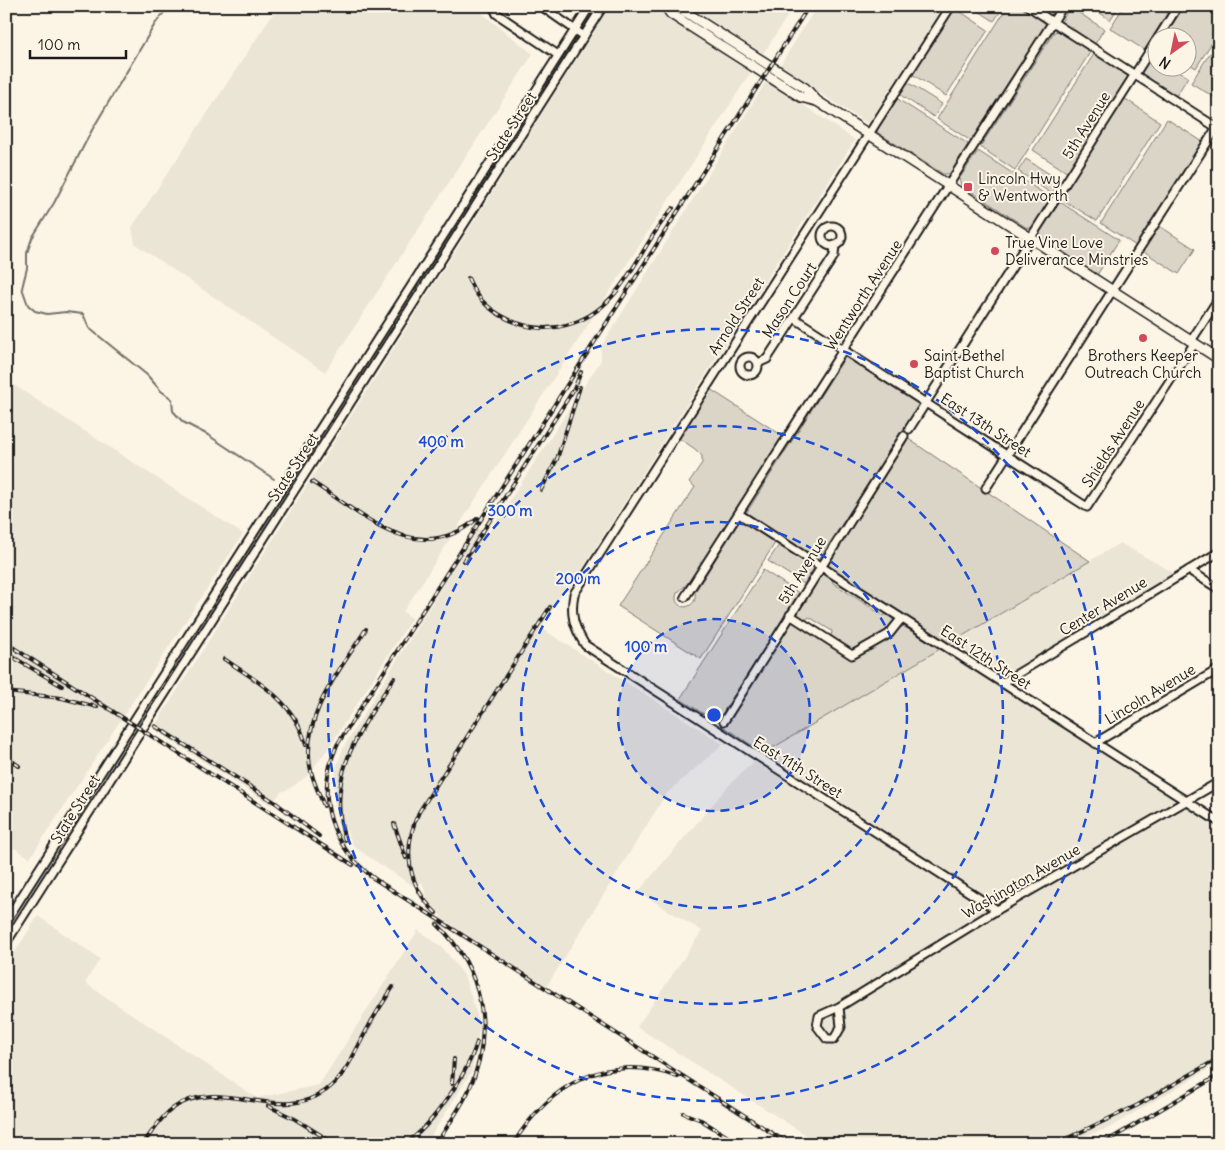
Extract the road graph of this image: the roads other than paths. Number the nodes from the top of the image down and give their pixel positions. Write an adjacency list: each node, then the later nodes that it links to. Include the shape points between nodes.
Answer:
1 (493, 6): 16 (street, via 497,14)
2 (541, 6): 13 (street)
3 (590, 6): 13 (street, State Street)
4 (604, 6): 14 (street, State Street)
5 (665, 6): 18 (main road, via 671,14 801,97)
6 (676, 6): 18 (main road, via 805,88)
7 (951, 6): 20 (street, Arnold Street)
8 (1028, 6): 11 (street)
9 (1063, 6): 11 (street, Wentworth Avenue)
10 (1178, 6): 12 (street, 5th Avenue)
11 (1053, 22): 17 (street); 21 (street, Wentworth Avenue)
12 (1164, 28)
13 (575, 29): 14 (street); 16 (street, State Street)
14 (584, 36): 55 (street, State Street)
15 (1148, 53): 17 (street, 5th Avenue)
16 (558, 55): 54 (street, State Street)
17 (1134, 74): 19 (street); 22 (street, 5th Avenue)
18 (816, 101): 20 (main road)
19 (1218, 127): 24 (street)
20 (868, 134): 21 (main road); 45 (street, Arnold Street, via 574,594 571,611 575,628)
21 (949, 186): 22 (main road); 28 (street, Wentworth Avenue)
22 (1030, 238): 24 (main road); 31 (street, 5th Avenue)
23 (835, 245): 26 (street, Mason Court, via 834,256)
24 (1111, 290): 27 (main road); 34 (street)
25 (1219, 298): 27 (street, Shields Avenue)
26 (794, 318): 28 (street, East 13th Street); 30 (street, Mason Court, via 767,359)
27 (1192, 343): 29 (main road); 36 (street, Shields Avenue)
28 (844, 351): 31 (street, East 13th Street); 37 (street, Wentworth Avenue)
29 (1219, 360)
30 (758, 364)
31 (926, 403): 32 (street, 5th Avenue); 34 (street, East 13th Street)
32 (909, 429)
33 (904, 436): 39 (street, 5th Avenue)
34 (1007, 455): 35 (street); 36 (street, East 13th Street)
35 (986, 488)
36 (1087, 507)
37 (738, 514): 39 (street, East 12th Street); 42 (street, Wentworth Avenue)
38 (1219, 552): 40 (street, Center Avenue)
39 (820, 567): 43 (street, 5th Avenue); 44 (street, East 12th Street)
40 (1189, 570): 41 (street); 47 (street, Center Avenue)
41 (1219, 589)
42 (685, 598)
43 (790, 615): 44 (street, via 852,654 889,634); 48 (street, 5th Avenue)
44 (901, 619): 47 (street, East 12th Street)
45 (585, 645): 53 (street, East 11th Street)
46 (1219, 669): 49 (street, Lincoln Avenue)
47 (1002, 684): 49 (street, East 12th Street)
48 (724, 721)
49 (1095, 743): 51 (street, East 12th Street)
50 (1219, 782): 51 (street, Washington Avenue)
51 (1186, 802): 52 (street, East 12th Street); 53 (street, Washington Avenue)
52 (1219, 822)
53 (998, 910): 56 (street, Washington Avenue)
54 (6, 922)
55 (6, 943)
56 (839, 1007): 56 (street, Washington Avenue, via 819,1016 817,1026 827,1038 834,1039 842,1026)

